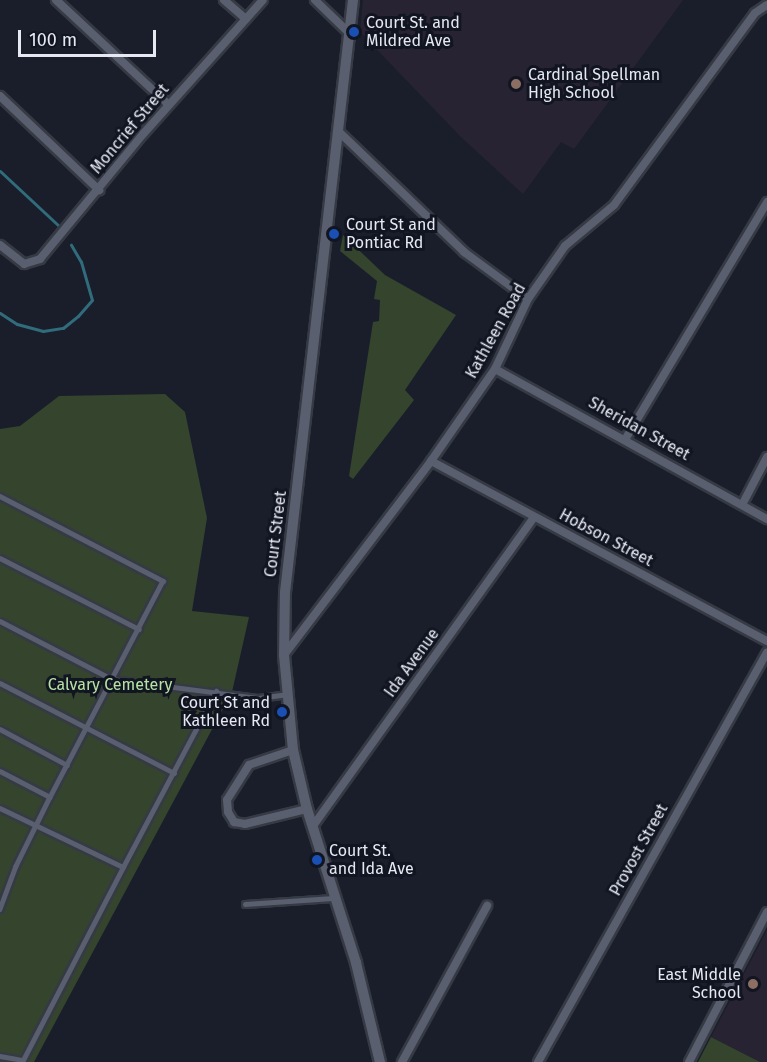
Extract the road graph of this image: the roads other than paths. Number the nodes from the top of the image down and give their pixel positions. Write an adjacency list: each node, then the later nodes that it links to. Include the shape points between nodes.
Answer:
1 (56, 0): 10 (street)
2 (224, 0): 7 (street)
3 (263, 0): 7 (street, Moncrief Street)
4 (315, 0): 8 (street)
5 (353, 0): 8 (street, Court Street)
6 (767, 4): 15 (street, Kathleen Road, via 755,13 614,205 566,246)
7 (246, 19): 10 (street, Moncrief Street)
8 (349, 33): 11 (street, Court Street)
9 (0, 96): 12 (street)
10 (169, 105): 12 (street, Moncrief Street)
11 (338, 131): 15 (street, via 464,252); 29 (street, Court Street, via 285,592)
12 (99, 190): 14 (street, Moncrief Street, via 40,259 24,264)
13 (767, 202): 17 (street)
14 (0, 245)
15 (528, 299): 16 (street, Kathleen Road)
16 (495, 369): 17 (street, Sheridan Street); 19 (street, Kathleen Road)
17 (626, 438): 21 (street, Sheridan Street)
18 (767, 457): 21 (street)
19 (431, 461): 22 (street, Hobson Street); 29 (street, Kathleen Road)
20 (0, 496): 26 (lane, via 163,581)
21 (743, 503): 23 (street, Sheridan Street)
22 (534, 517): 27 (street, Hobson Street); 44 (street, Ida Avenue)
23 (767, 519)
24 (0, 558): 26 (lane)
25 (0, 621): 30 (lane)
26 (139, 629): 30 (lane)
27 (767, 641)
28 (767, 653): 55 (street, Provost Street)
29 (284, 655): 33 (street, Court Street)
30 (112, 679): 32 (lane); 34 (lane)
31 (0, 683): 34 (lane)
32 (216, 692): 33 (lane, via 259,698); 39 (lane)
33 (286, 694): 36 (street, Court Street)
34 (87, 727): 37 (lane); 39 (lane)
35 (0, 729): 37 (lane)
36 (293, 750): 42 (street, Court Street); 42 (street, via 249,765 227,800 228,812 234,822 245,824)
37 (67, 765): 40 (lane)
38 (0, 771): 40 (lane)
39 (174, 773): 45 (lane)
40 (50, 797): 43 (lane)
41 (0, 808): 43 (lane)
42 (307, 809): 44 (street, Court Street)
43 (37, 826): 45 (lane); 49 (lane)
44 (313, 826): 46 (street, Court Street)
45 (123, 867): 52 (lane)
46 (336, 897): 47 (lane); 53 (street, Court Street)
47 (244, 903)
48 (487, 906): 54 (street)
49 (0, 909)
50 (767, 912): 56 (street)
51 (0, 1056): 52 (lane)
52 (22, 1061)
53 (380, 1062)
54 (402, 1062)
55 (538, 1062)
56 (689, 1062)

